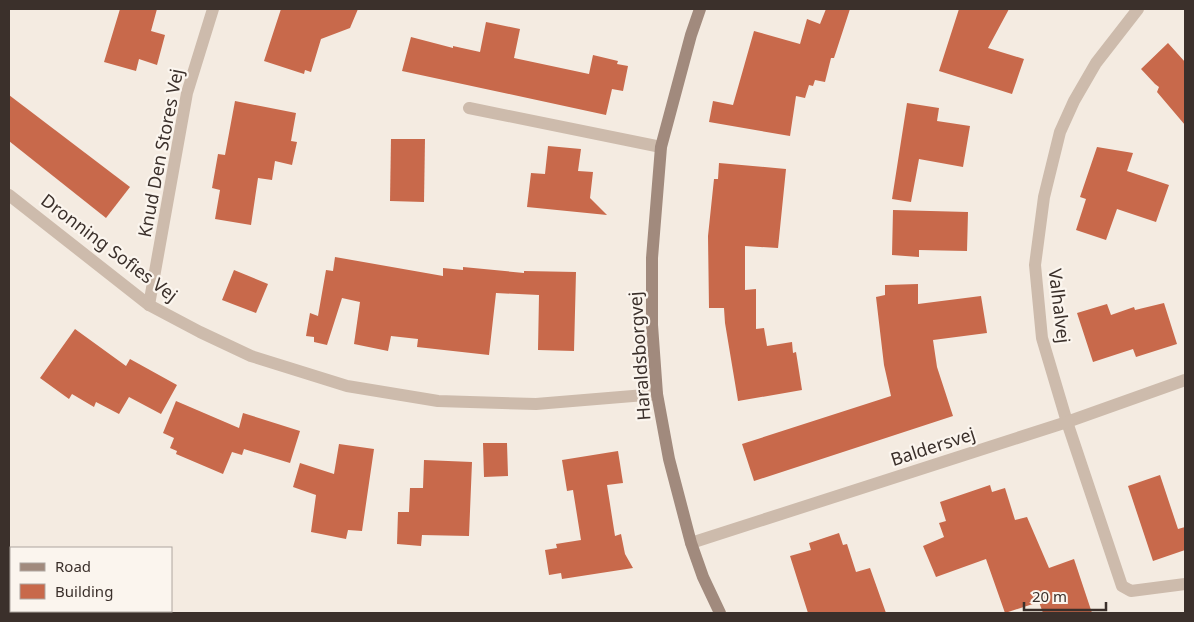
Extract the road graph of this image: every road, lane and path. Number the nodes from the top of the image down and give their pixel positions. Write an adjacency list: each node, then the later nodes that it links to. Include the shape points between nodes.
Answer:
1 (213, 9): 7 (street, Knud Den Stores Vej, via 187,93)
2 (700, 9): 5 (street, Haraldsborgvej, via 690,34)
3 (1138, 9): 10 (street, Valhalvej, via 1096,63 1074,102 1060,132 1044,197 1035,265 1042,334)
4 (469, 108): 5 (street)
5 (661, 147): 9 (street, Haraldsborgvej, via 652,258)
6 (9, 196): 7 (street, Dronning Sofies Vej)
7 (149, 305): 9 (street, Dronning Sofies Vej, via 251,356 347,386 438,401 530,404)
8 (1185, 380): 10 (street, Baldersvej)
9 (657, 394): 11 (street, Haraldsborgvej, via 669,459)
10 (1067, 422): 11 (street, Baldersvej); 12 (street, Valhalvej, via 1122,586 1131,591)
11 (691, 544): 13 (street, Haraldsborgvej)
12 (1185, 584)
13 (720, 613)

